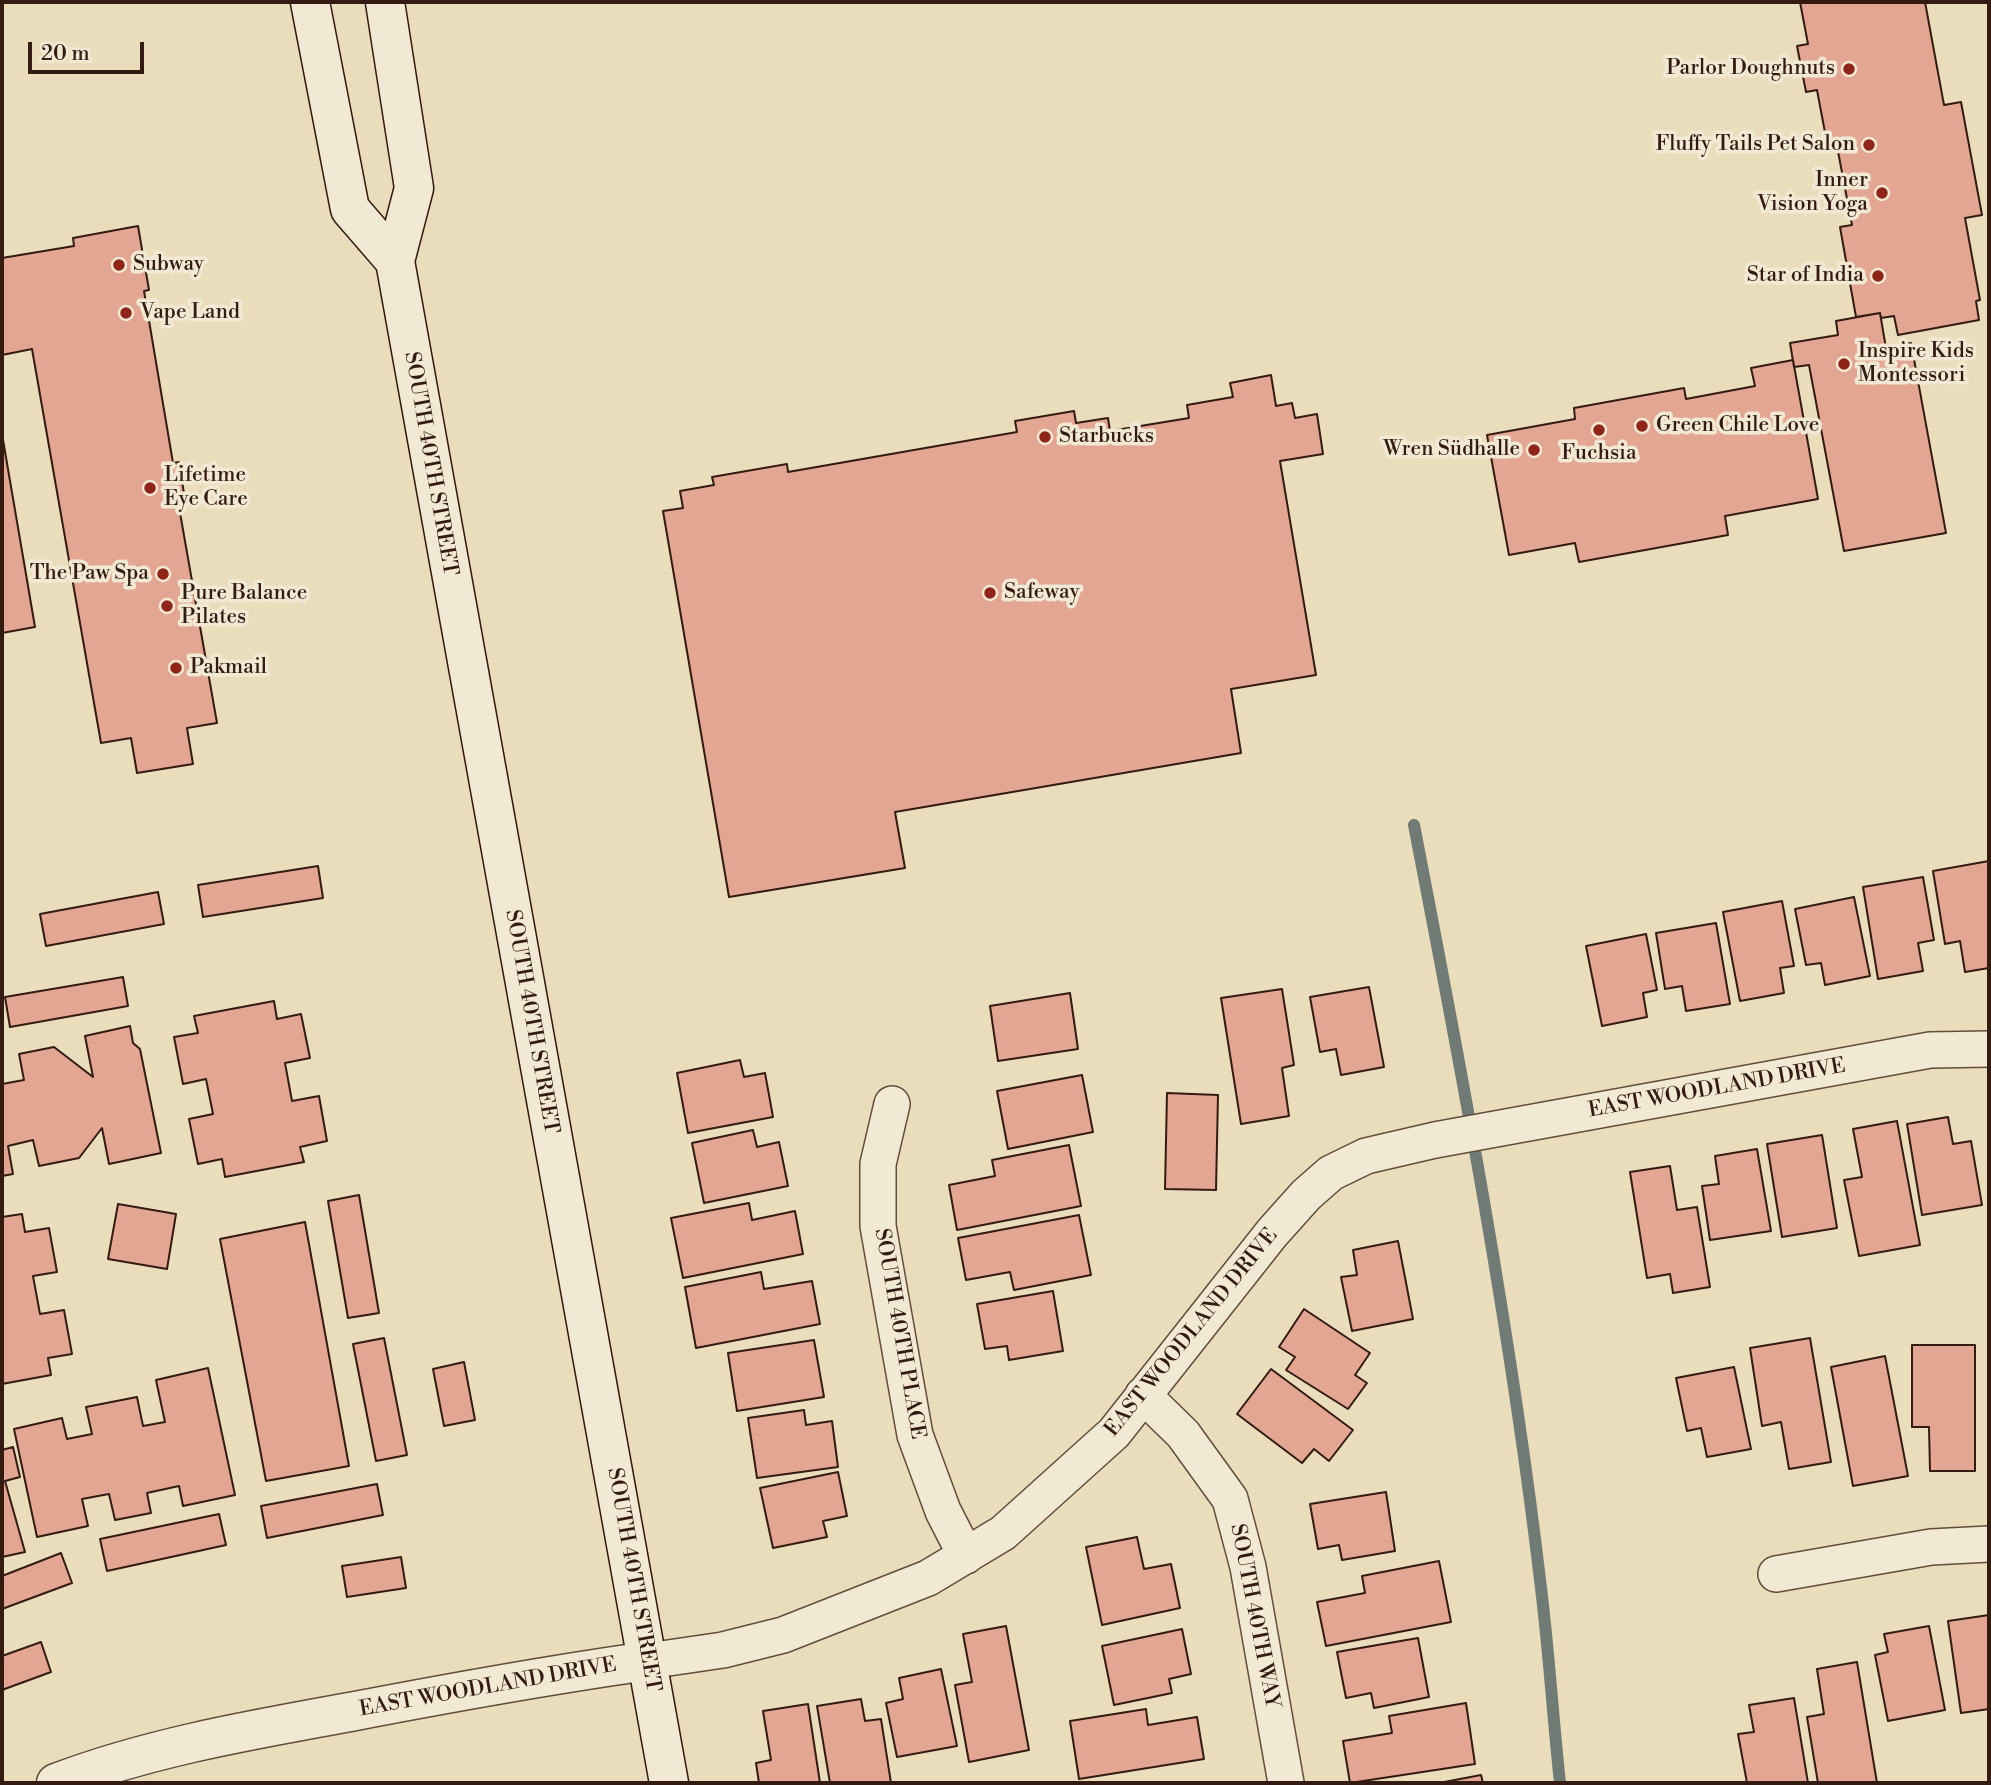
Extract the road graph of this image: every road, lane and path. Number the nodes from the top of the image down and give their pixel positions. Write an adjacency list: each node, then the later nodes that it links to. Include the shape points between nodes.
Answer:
1 (310, 2): 3 (main road, via 349,209)
2 (385, 2): 3 (main road, SOUTH 40TH STREET, via 414,188)
3 (395, 261): 10 (main road, SOUTH 40TH STREET)
4 (1989, 1049): 6 (street, EAST WOODLAND DRIVE, via 1930,1050 1366,1156 1331,1173 1272,1233)
5 (892, 1104): 8 (street, SOUTH 40TH PLACE, via 878,1164 878,1226 915,1435 939,1501)
6 (1143, 1395): 8 (street, EAST WOODLAND DRIVE, via 1115,1433 1003,1533); 13 (street, SOUTH 40TH WAY, via 1183,1434 1230,1499 1248,1567)
7 (1989, 1544): 9 (street, via 1931,1547)
8 (966, 1556): 10 (street, EAST WOODLAND DRIVE, via 928,1578 783,1635)
9 (1776, 1574)
10 (648, 1661): 11 (main road, EAST WOODLAND DRIVE, via 557,1673 239,1732 112,1762); 12 (main road, SOUTH 40TH STREET)
11 (56, 1783)
12 (669, 1783)
13 (1286, 1783)

